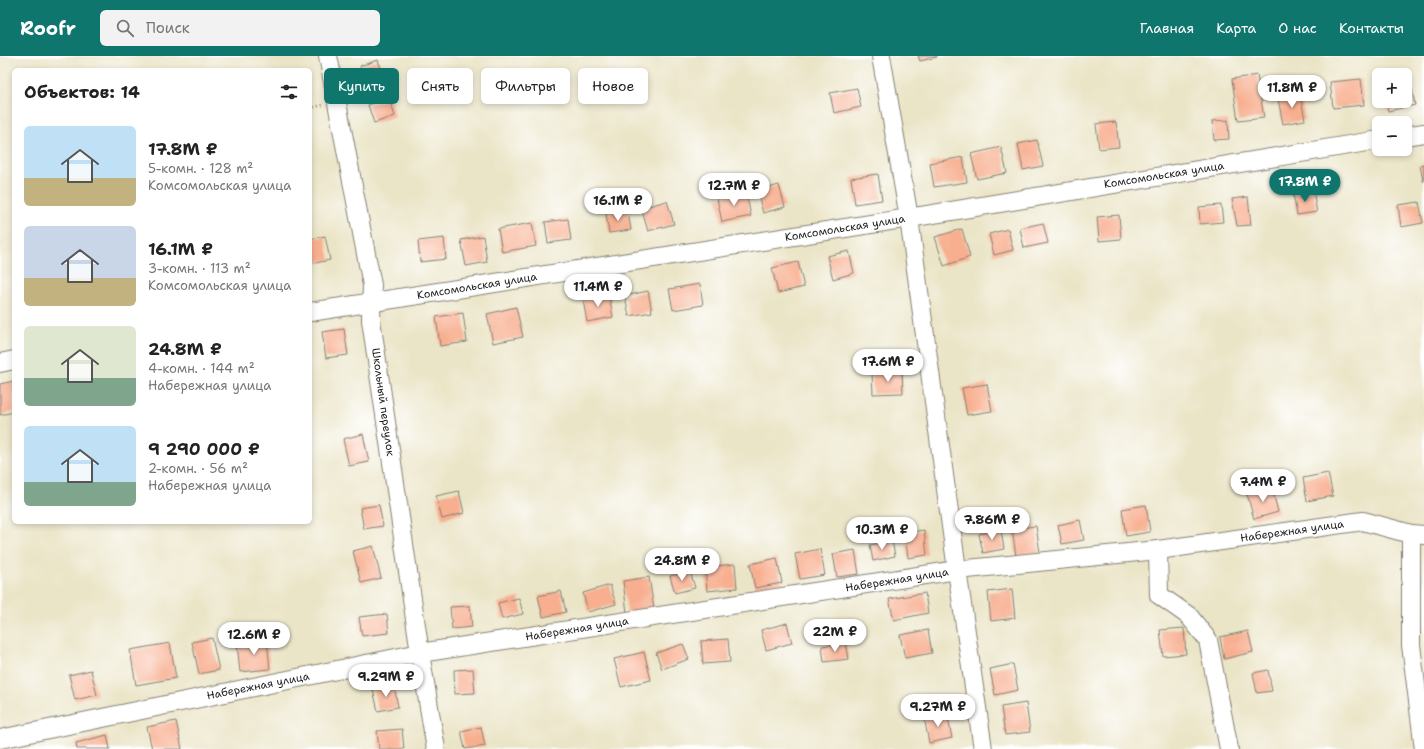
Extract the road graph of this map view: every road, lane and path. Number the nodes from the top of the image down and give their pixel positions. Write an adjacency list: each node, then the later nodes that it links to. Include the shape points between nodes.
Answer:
1 (328, 56): 7 (street, Школьный переулок, via 372,285)
2 (881, 56): 6 (street)
3 (1424, 133): 4 (street)
4 (1412, 135)
5 (1372, 141): 6 (street, Комсомольская улица)
6 (908, 218): 7 (street, Комсомольская улица); 13 (street)
7 (372, 302): 8 (street, Комсомольская улица); 14 (street, Школьный переулок, via 371,320)
8 (312, 312)
9 (12, 360): 10 (street)
10 (0, 363)
11 (1417, 535): 12 (street, Набережная улица, via 1363,521); 19 (street, via 1411,645)
12 (1158, 550): 13 (street, Набережная улица); 18 (street, via 1159,595 1189,616 1208,640)
13 (956, 570): 14 (street, Набережная улица); 17 (street)
14 (420, 653): 15 (street, Набережная улица); 16 (street, Школьный переулок)
15 (0, 739)
16 (436, 749)
17 (983, 749)
18 (1229, 749)
19 (1424, 749)

